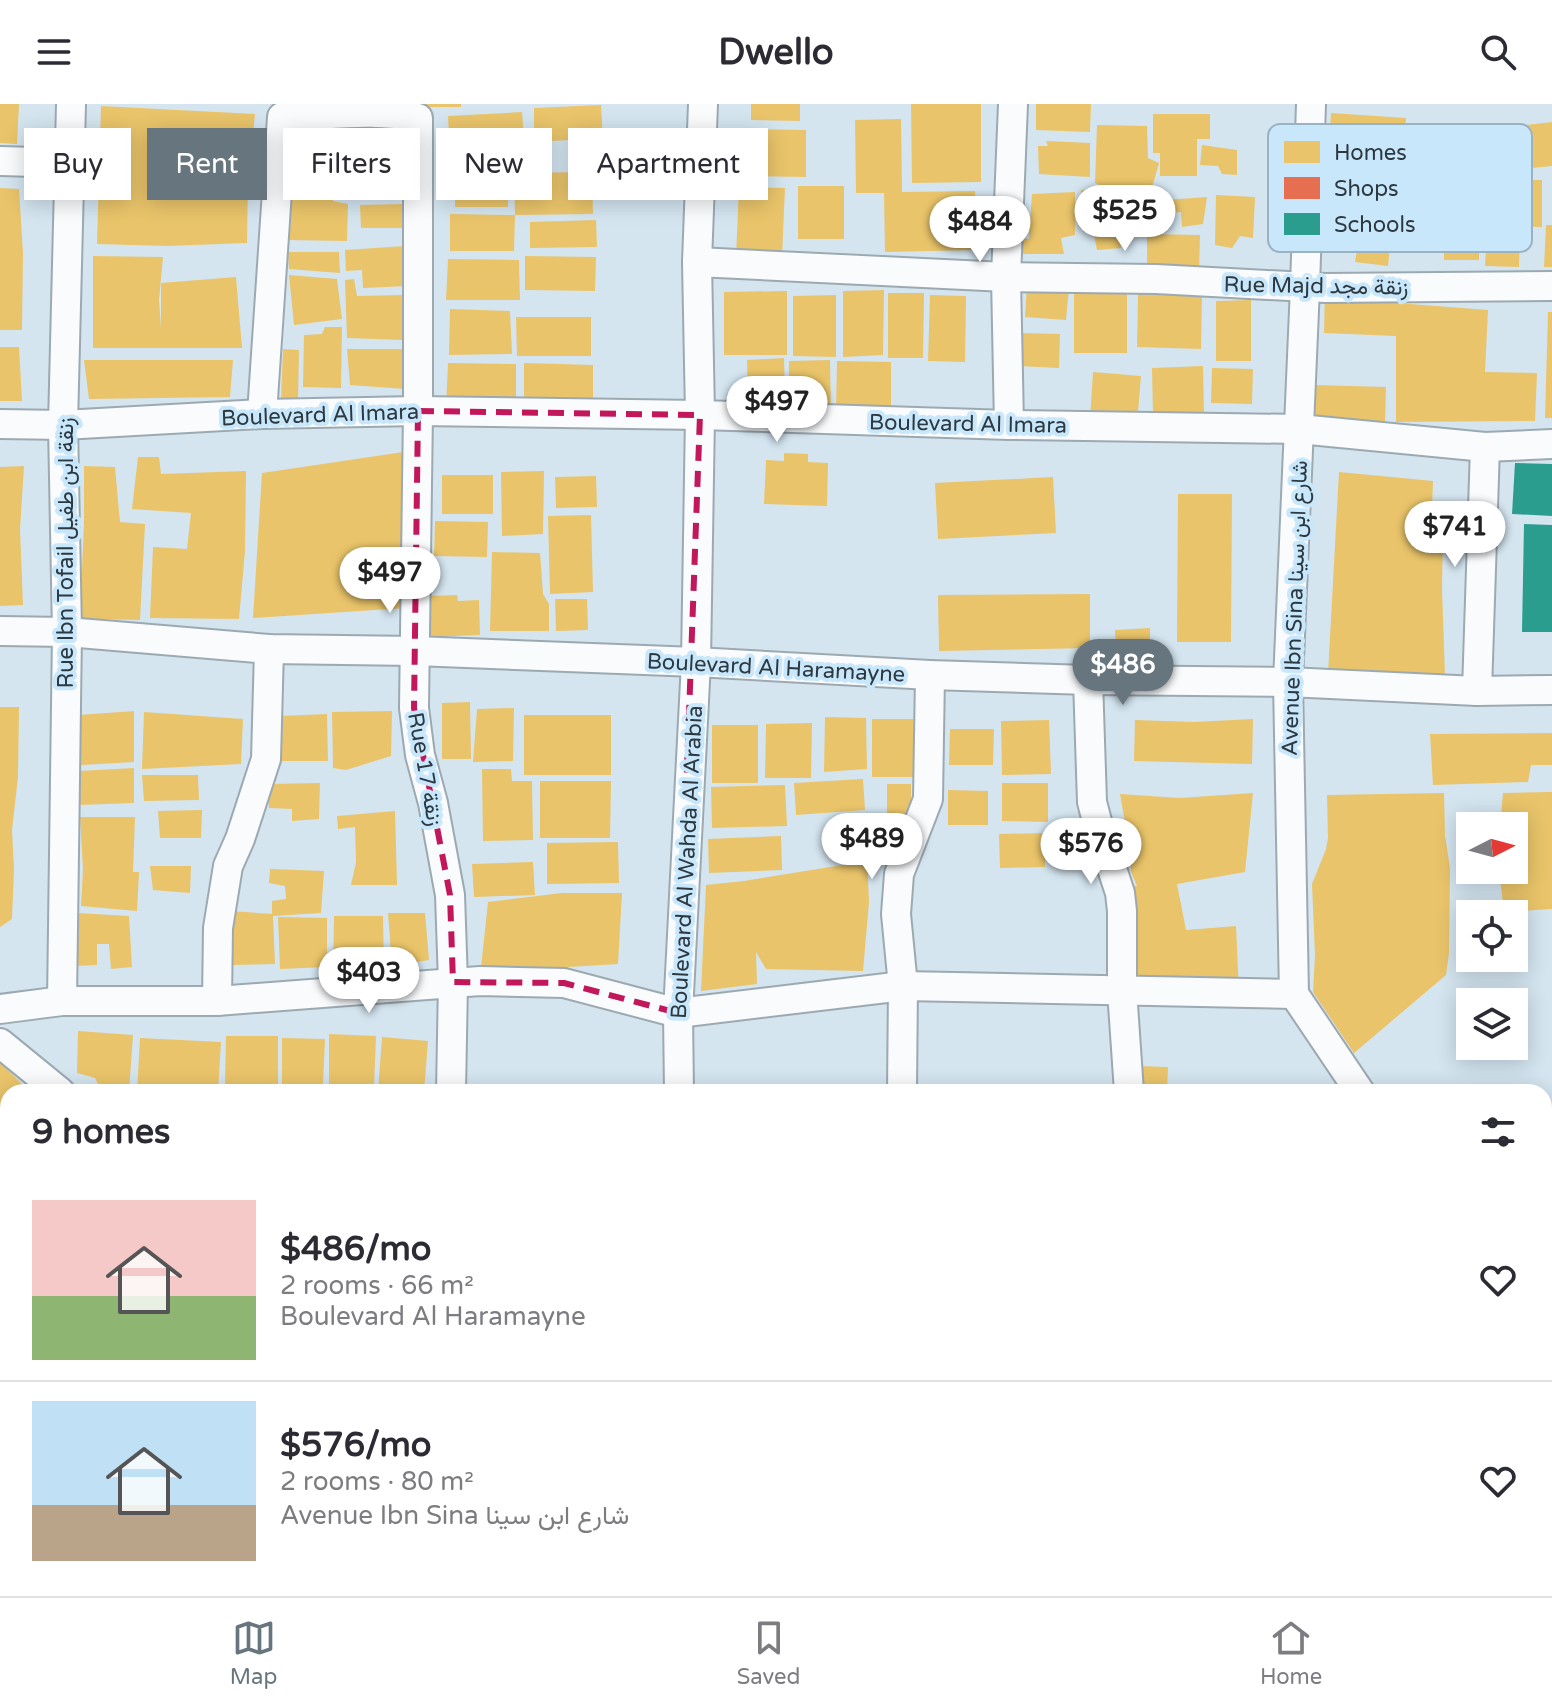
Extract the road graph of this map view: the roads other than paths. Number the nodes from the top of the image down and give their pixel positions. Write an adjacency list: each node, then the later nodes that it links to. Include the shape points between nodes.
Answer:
1 (71, 104): 7 (street, Rue Ibn Tofail زنقة ابن طفيل)
2 (703, 104): 12 (street, Boulevard Al Wahda Al Arabia)
3 (1013, 104): 13 (street)
4 (1311, 104): 6 (street, Avenue Ibn Sina شارع ابن سينا)
5 (364, 108): 16 (street, Rue 17 زنقة, via 418,118); 17 (street, via 282,117)
6 (1310, 124)
7 (71, 128)
8 (0, 161): 9 (street)
9 (24, 162)
10 (69, 200): 20 (street, Rue Ibn Tofail زنقة ابن طفيل)
11 (1306, 252): 15 (street, Avenue Ibn Sina شارع ابن سينا)
12 (697, 262): 13 (street, Rue Majd زنقة مجد); 18 (street, Boulevard Al Wahda Al Arabia)
13 (1006, 277): 15 (street, Rue Majd زنقة مجد); 21 (street)
14 (1552, 286): 15 (street, Rue Majd زنقة مجد)
15 (1305, 287): 22 (street, Avenue Ibn Sina شارع ابن سينا)
16 (418, 411): 17 (street, Boulevard Al Imara); 18 (street, Boulevard Al Imara); 28 (street, Rue 17 زنقة)
17 (262, 414): 20 (street, Boulevard Al Imara)
18 (700, 415): 21 (street, Boulevard Al Imara); 29 (street, Boulevard Al Wahda Al Arabia)
19 (0, 424): 20 (street, Boulevard Al Imara)
20 (63, 425): 26 (street, Rue Ibn Tofail زنقة ابن طفيل)
21 (1009, 425): 22 (street, Boulevard Al Imara)
22 (1299, 429): 24 (street, Boulevard Al Imara); 32 (street, Avenue Ibn Sina شارع ابن سينا)
23 (1552, 444): 24 (street, Boulevard Al Imara)
24 (1485, 447): 34 (street)
25 (0, 631): 26 (street, Boulevard Al Haramayne)
26 (67, 632): 27 (street, Boulevard Al Haramayne); 39 (street, Rue Ibn Tofail زنقة ابن طفيل)
27 (269, 649): 28 (street, Boulevard Al Haramayne); 40 (street, via 266,759 228,866 218,928)
28 (415, 651): 29 (street, Boulevard Al Haramayne); 35 (street, Rue 17 زنقة, via 414,708 450,895)
29 (696, 662): 30 (street, Boulevard Al Haramayne); 42 (street, Boulevard Al Wahda Al Arabia)
30 (930, 675): 31 (street, Boulevard Al Haramayne); 36 (street, via 928,799 899,874 896,914)
31 (1088, 680): 32 (street, Boulevard Al Haramayne); 37 (street, via 1092,802 1120,893)
32 (1288, 682): 34 (street, Boulevard Al Haramayne); 38 (street, Avenue Ibn Sina شارع ابن سينا)
33 (1552, 690): 34 (street, Boulevard Al Haramayne)
34 (1477, 691)
35 (453, 982): 40 (street); 42 (street, via 564,983); 45 (street, Rue 17 زنقة)
36 (903, 986): 37 (street); 42 (street); 47 (street)
37 (1122, 990): 38 (street); 48 (street)
38 (1294, 994): 49 (street)
39 (62, 1001): 40 (street); 41 (street)
40 (217, 1001)
41 (0, 1009)
42 (678, 1013): 46 (street, Boulevard Al Wahda Al Arabia)
43 (0, 1043): 44 (street)
44 (50, 1084)
45 (451, 1084)
46 (679, 1084)
47 (902, 1084)
48 (1128, 1084)
49 (1355, 1084)

